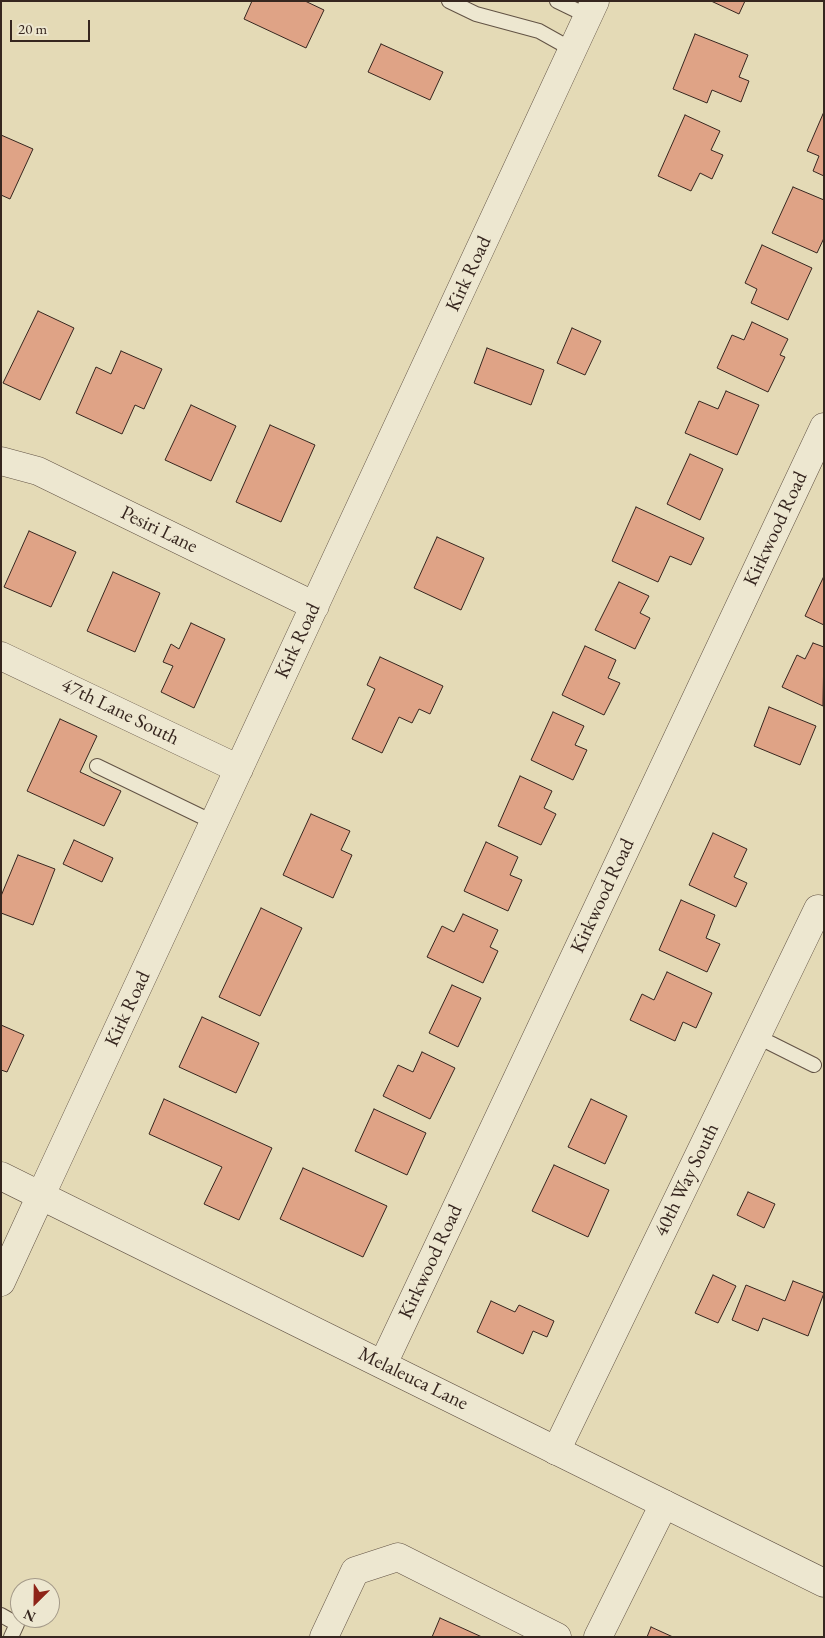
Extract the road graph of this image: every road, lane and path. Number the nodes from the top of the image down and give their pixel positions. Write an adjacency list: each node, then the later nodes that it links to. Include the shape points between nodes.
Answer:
1 (450, 1): 4 (lane, via 476,14 539,31)
2 (557, 1): 3 (lane)
3 (592, 9): 4 (street, Kirk Road)
4 (573, 50): 7 (street, Kirk Road)
5 (820, 444): 18 (street, Kirkwood Road)
6 (1, 461): 7 (street, Pesiri Lane, via 38,471)
7 (315, 606): 10 (street, Kirk Road)
8 (1, 656): 10 (street, 47th Lane South)
9 (97, 766): 11 (lane)
10 (239, 769): 11 (street, Kirk Road)
11 (215, 823): 16 (street, Kirk Road)
12 (821, 902): 13 (street, 40th Way South)
13 (756, 1036): 14 (lane); 19 (street, 40th Way South)
14 (814, 1065)
15 (1, 1176): 16 (street, Melaleuca Lane)
16 (42, 1195): 17 (street, Kirk Road); 18 (street, Melaleuca Lane)
17 (1, 1282)
18 (383, 1364): 19 (street, Melaleuca Lane)
19 (556, 1451): 20 (street, Melaleuca Lane)
20 (664, 1504): 21 (street, Melaleuca Lane); 26 (street)
21 (824, 1584)
22 (1, 1615): 23 (lane, via 17,1624)
23 (11, 1637)
24 (324, 1637): 25 (street, via 355,1571 398,1557)
25 (557, 1637)
26 (598, 1637)

